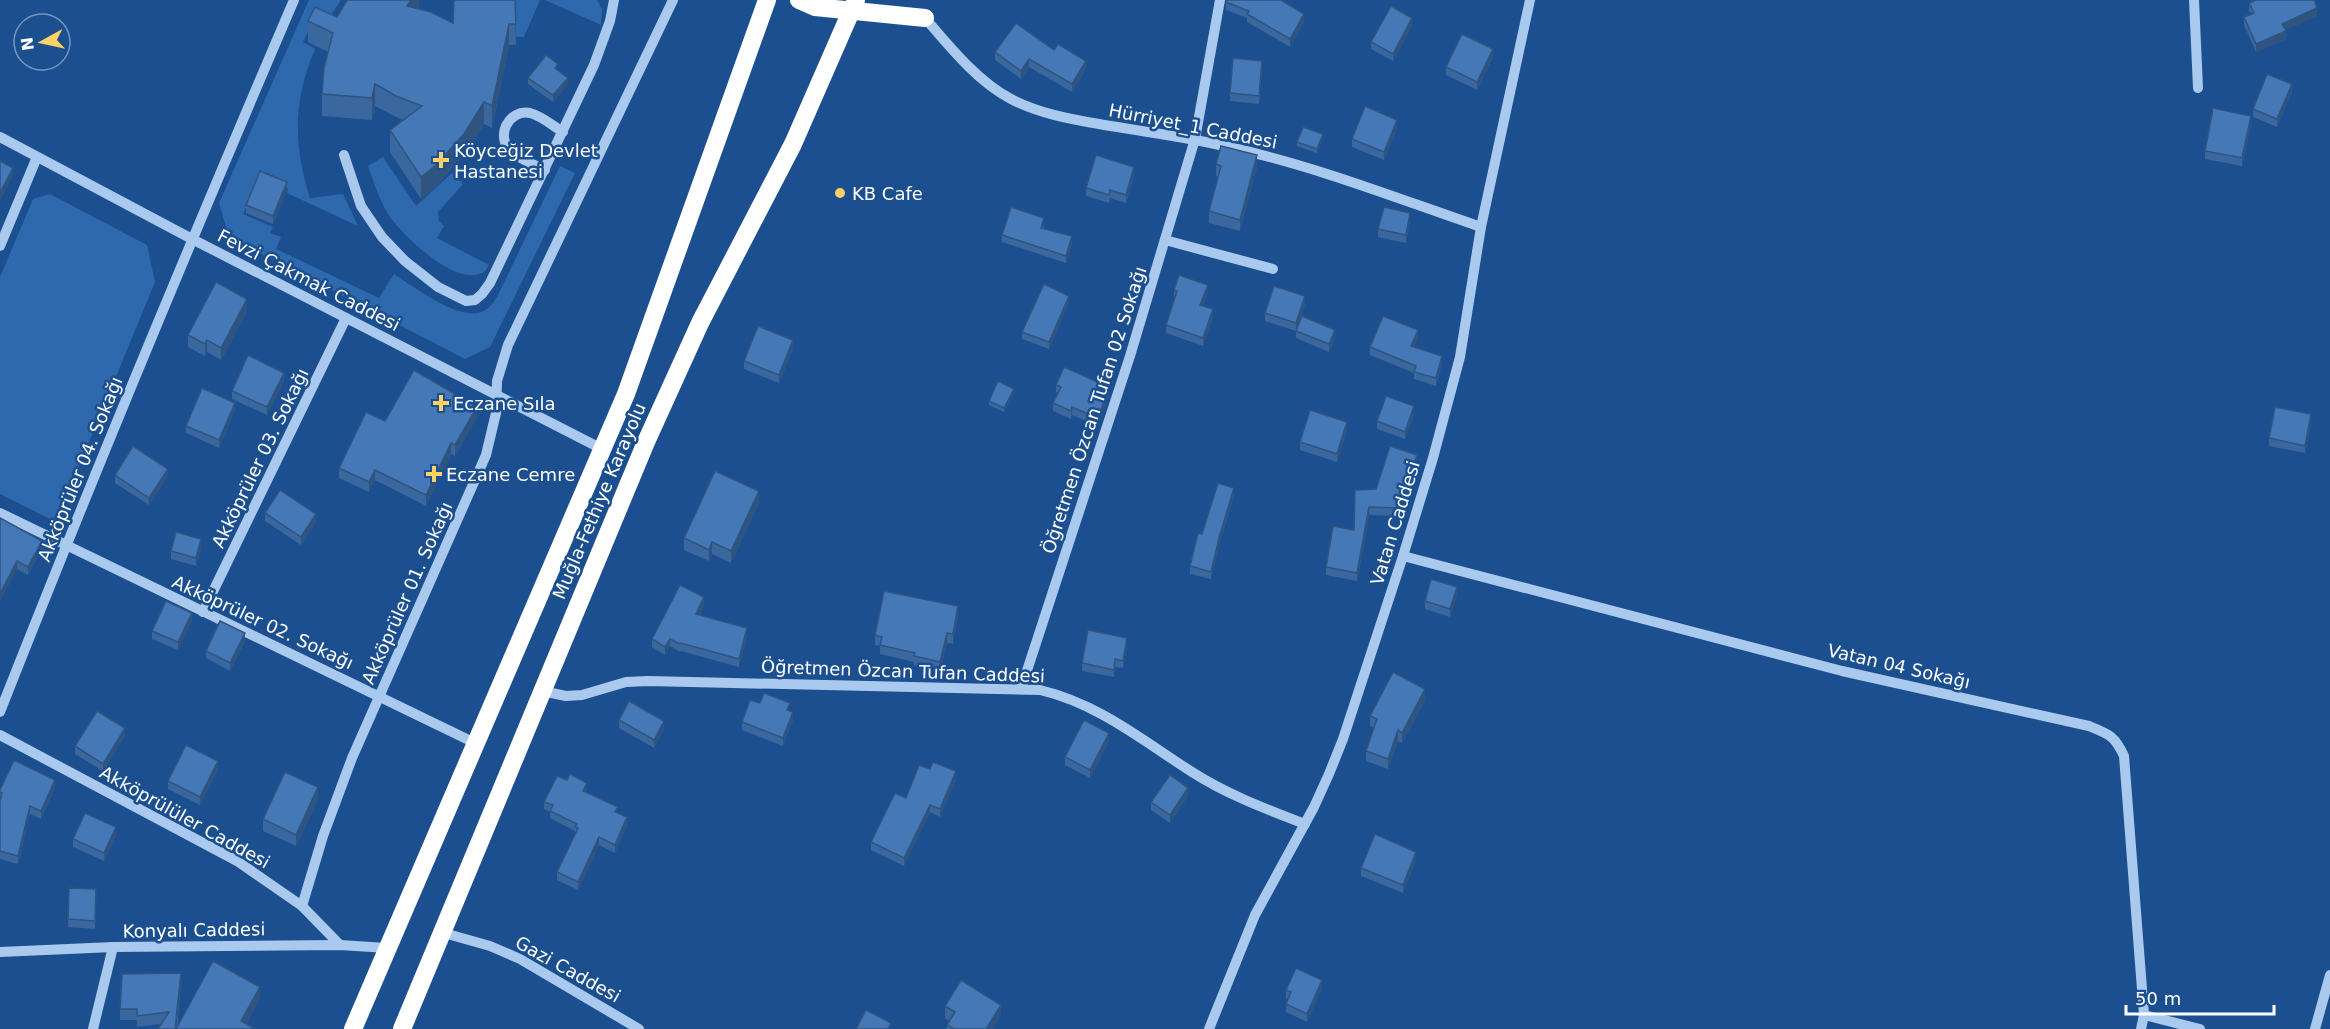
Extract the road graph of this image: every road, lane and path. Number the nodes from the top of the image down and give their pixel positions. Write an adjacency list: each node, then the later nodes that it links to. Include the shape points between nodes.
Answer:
1 (294, 0): 20 (street, Akköprüler 04. Sokağı)
2 (614, 0): 13 (street, via 594,65)
3 (673, 0): 25 (street, Akköprüler 01. Sokağı, via 508,345)
4 (767, 0): 26 (highway, Muğla-Fethiye Karayolu)
5 (799, 0): 10 (highway, via 828,8)
6 (910, 0): 11 (highway)
7 (1220, 0): 15 (street, Öğretmen Özcan Tufan 02 Sokağı)
8 (1530, 0): 19 (street, Vatan Caddesi)
9 (2194, 0): 12 (street)
10 (852, 4): 11 (highway); 32 (highway, Muğla-Fethiye Karayolu, via 793,144 700,323)
11 (925, 18): 15 (street, Hürriyet_1 Caddesi, via 950,47 1010,99 1077,120)
12 (2198, 88)
13 (563, 132): 18 (street); 18 (street, via 531,113 517,114 507,123 503,136 510,150)
14 (0, 137): 17 (street, Fevzi Çakmak Caddesi)
15 (1195, 139): 19 (street, Hürriyet_1 Caddesi, via 1285,160); 21 (street, Öğretmen Özcan Tufan 02 Sokağı)
16 (344, 155): 18 (street, via 361,206 382,237 420,274 466,301 475,300 490,283)
17 (37, 157): 20 (street, Fevzi Çakmak Caddesi); 22 (street)
18 (545, 170)
19 (1481, 226): 29 (street, Vatan Caddesi, via 1460,357)
20 (192, 239): 24 (street, Fevzi Çakmak Caddesi); 28 (street, Akköprüler 04. Sokağı)
21 (1165, 240): 23 (street); 31 (street, Öğretmen Özcan Tufan 02 Sokağı)
22 (0, 246)
23 (1273, 269)
24 (346, 318): 25 (street, Fevzi Çakmak Caddesi); 30 (street, Akköprüler 03. Sokağı)
25 (496, 395): 26 (street, Fevzi Çakmak Caddesi); 33 (street, Akköprüler 01. Sokağı, via 486,455)
26 (604, 450): 36 (highway, Muğla-Fethiye Karayolu)
27 (0, 513): 28 (street, Akköprüler 02. Sokağı)
28 (65, 546): 30 (street, Akköprüler 02. Sokağı); 34 (street, Akköprüler 04. Sokağı)
29 (1403, 556): 37 (street, Vatan Caddesi, via 1343,738); 45 (street, Vatan 04 Sokağı, via 1842,670 2089,726 2109,734 2124,756)
30 (203, 612): 33 (street, Akköprüler 02. Sokağı)
31 (1021, 689): 32 (street, Öğretmen Özcan Tufan Caddesi, via 648,681 626,682 582,695); 37 (street, Öğretmen Özcan Tufan Caddesi, via 1040,690 1079,702 1125,726 1233,796)
32 (542, 691): 39 (highway, Muğla-Fethiye Karayolu)
33 (379, 695): 36 (street, Akköprüler 02. Sokağı); 38 (street, Akköprüler 01. Sokağı, via 335,801)
34 (0, 712)
35 (0, 735): 38 (street, Akköprülüler Caddesi, via 237,861)
36 (477, 744): 42 (highway, Muğla-Fethiye Karayolu)
37 (1305, 824): 50 (street, Vatan Caddesi, via 1255,915)
38 (302, 906): 40 (street, Akköprülüler Caddesi)
39 (444, 933): 48 (highway, Muğla-Fethiye Karayolu); 49 (street, Gazi Caddesi, via 520,959)
40 (340, 945): 41 (street, Konyalı Caddesi); 42 (street, Konyalı Caddesi)
41 (112, 947): 43 (street, Konyalı Caddesi); 46 (street)
42 (387, 948): 47 (highway, Muğla-Fethiye Karayolu)
43 (0, 952)
44 (2330, 975): 53 (street)
45 (2144, 1015): 51 (street, Vatan 04 Sokağı); 52 (street)
46 (93, 1029)
47 (353, 1029)
48 (402, 1029)
49 (639, 1029)
50 (1209, 1029)
51 (2141, 1029)
52 (2200, 1029)
53 (2315, 1029)

